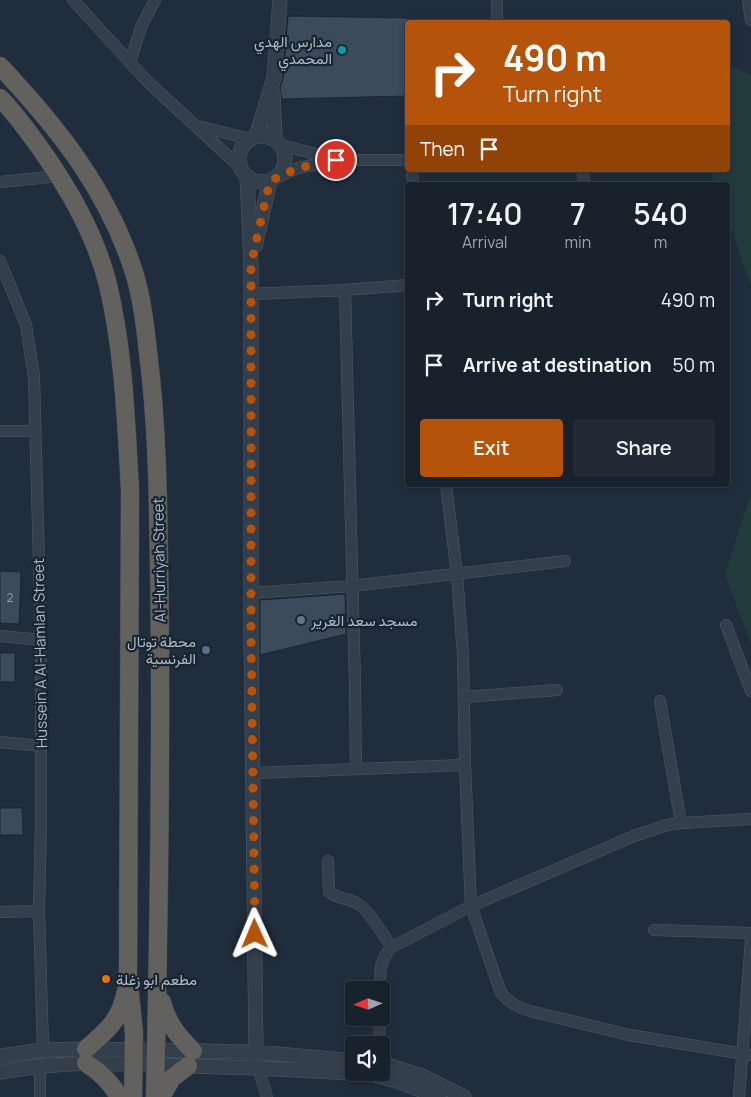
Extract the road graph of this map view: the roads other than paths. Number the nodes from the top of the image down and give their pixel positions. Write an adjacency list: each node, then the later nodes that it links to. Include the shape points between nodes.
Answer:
1 (73, 0): 6 (street)
2 (156, 0): 6 (street, via 141,27)
3 (280, 0): 8 (street)
4 (497, 0): 5 (street)
5 (497, 20)
6 (130, 62): 10 (street)
7 (0, 66): 56 (highway, Al-Hurriyah Street, via 37,106 83,166 104,200 135,275 143,313 152,382 158,477)
8 (273, 82): 11 (street); 12 (street)
9 (0, 98): 16 (highway, Al-Hurriyah Street)
10 (192, 124): 11 (street); 15 (street)
11 (253, 137): 12 (street, via 266,136); 15 (street, via 240,152 239,161)
12 (278, 142): 13 (street); 17 (street, via 286,162)
13 (336, 160): 14 (street); 17 (street, via 298,168)
14 (405, 160)
15 (244, 173): 17 (street, via 262,182); 20 (street)
16 (59, 176): 18 (street); 54 (highway, Al-Hurriyah Street, via 94,244 108,283 119,336 126,410 130,490)
17 (274, 179): 20 (street)
18 (0, 182)
19 (0, 261): 22 (street, Hussein A Al-Hamlan Street)
20 (251, 264): 24 (street)
21 (405, 285): 23 (street)
22 (6, 289): 26 (street, Hussein A Al-Hamlan Street, via 26,325 31,349)
23 (345, 290): 24 (street); 30 (street)
24 (251, 294): 31 (street)
25 (0, 431): 26 (street)
26 (36, 431): 34 (street, Hussein A Al-Hamlan Street)
27 (446, 487): 29 (street)
28 (566, 561): 29 (street)
29 (457, 574): 30 (street); 37 (street)
30 (352, 586): 31 (street); 42 (street)
31 (252, 593): 43 (street)
32 (726, 625): 36 (street)
33 (0, 636): 34 (street)
34 (41, 640): 40 (street, Hussein A Al-Hamlan Street)
35 (557, 690): 37 (street)
36 (751, 690)
37 (464, 697): 41 (street)
38 (660, 701): 45 (street)
39 (0, 742): 40 (street)
40 (41, 746): 48 (street, Hussein A Al-Hamlan Street)
41 (465, 765): 42 (street); 47 (street)
42 (356, 769): 43 (street)
43 (252, 773): 58 (street)
44 (751, 818): 45 (street)
45 (681, 823): 47 (street, via 634,836)
46 (328, 861): 53 (street, via 329,892 358,903)
47 (471, 906): 53 (street); 59 (street, via 501,993 516,1006 628,1035)
48 (39, 911): 49 (street); 57 (street, Hussein A Al-Hamlan Street)
49 (0, 912)
50 (654, 930): 51 (street)
51 (751, 933)
52 (751, 940): 59 (street)
53 (392, 947): 55 (street, via 380,966)
54 (128, 975): 61 (highway, via 124,1002 117,1018); 62 (highway, Al-Hurriyah Street)
55 (380, 981)
56 (158, 988): 63 (highway, Al-Hurriyah Street); 64 (highway, via 165,1016)
57 (42, 1050): 60 (street); 61 (street)
58 (256, 1052): 64 (street); 65 (street)
59 (747, 1055): 80 (street)
60 (0, 1056)
61 (86, 1056): 62 (street); 66 (street); 73 (highway)
62 (134, 1057): 63 (street); 74 (highway, Al-Hurriyah Street)
63 (156, 1058): 64 (street); 75 (highway, Al-Hurriyah Street)
64 (191, 1058): 68 (street); 76 (highway, via 172,1078)
65 (345, 1060)
66 (40, 1066): 69 (street); 72 (street)
67 (390, 1066): 79 (street, via 424,1077)
68 (258, 1068): 70 (street); 77 (street)
69 (0, 1072)
70 (345, 1072)
71 (390, 1078): 78 (street)
72 (40, 1097)
73 (119, 1097)
74 (134, 1097)
75 (155, 1097)
76 (161, 1097)
77 (266, 1097)
78 (440, 1097)
79 (464, 1097)
80 (739, 1097)

